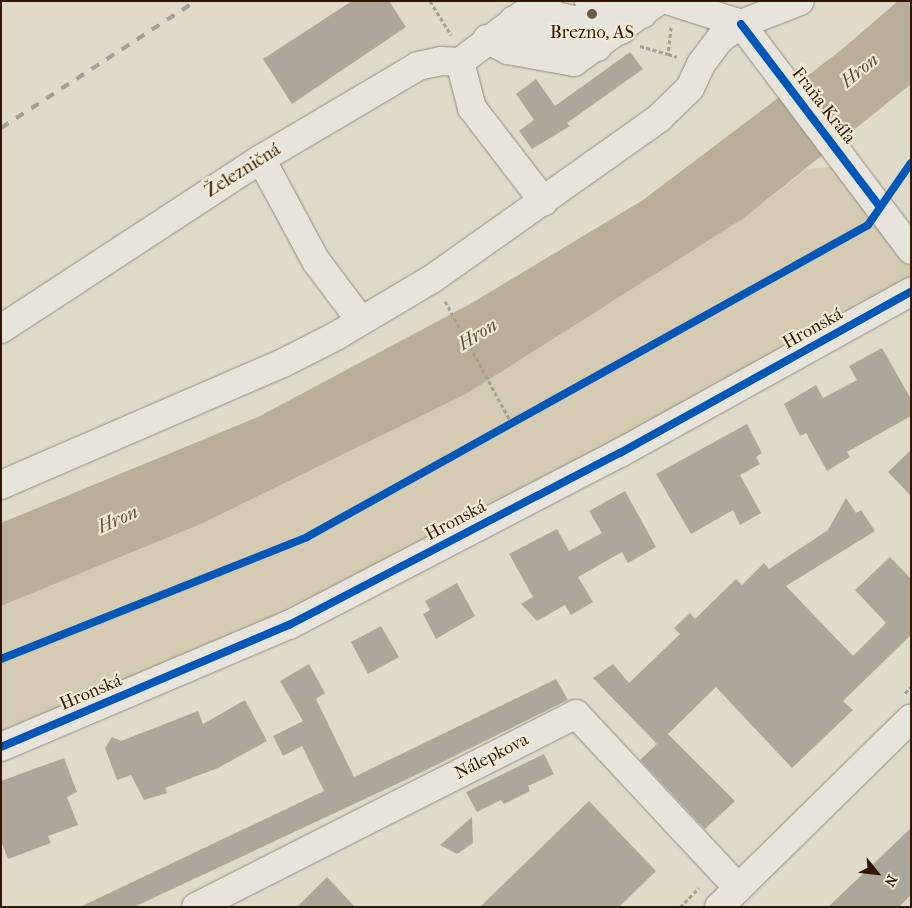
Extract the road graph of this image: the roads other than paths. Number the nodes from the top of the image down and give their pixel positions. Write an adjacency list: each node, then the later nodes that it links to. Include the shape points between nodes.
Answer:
1 (589, 1): 6 (street)
2 (670, 1): 8 (street)
3 (757, 1): 8 (street)
4 (800, 1): 8 (street)
5 (541, 2): 6 (street, via 555,16); 7 (street)
6 (641, 15): 10 (street)
7 (514, 20): 9 (street); 10 (street, via 532,33)
8 (741, 24): 13 (street, via 720,39 681,98); 14 (street, Fraňa Kráľa)
9 (487, 39): 10 (street, via 508,50 574,62); 11 (street)
10 (598, 47)
11 (460, 62): 12 (street, Železničná, via 418,66); 13 (street, via 472,108)
12 (261, 159): 16 (street, via 316,261); 17 (street, Železničná)
13 (544, 202): 16 (street, via 432,279)
14 (911, 250)
15 (911, 292): 20 (street, Hronská, via 620,453 289,625)
16 (361, 321): 18 (street, via 283,363)
17 (1, 329)
18 (1, 485)
19 (911, 718): 21 (street)
20 (1, 747)
21 (738, 888): 22 (street, Nálepkova, via 576,714); 23 (street)
22 (196, 907)
23 (719, 907)

